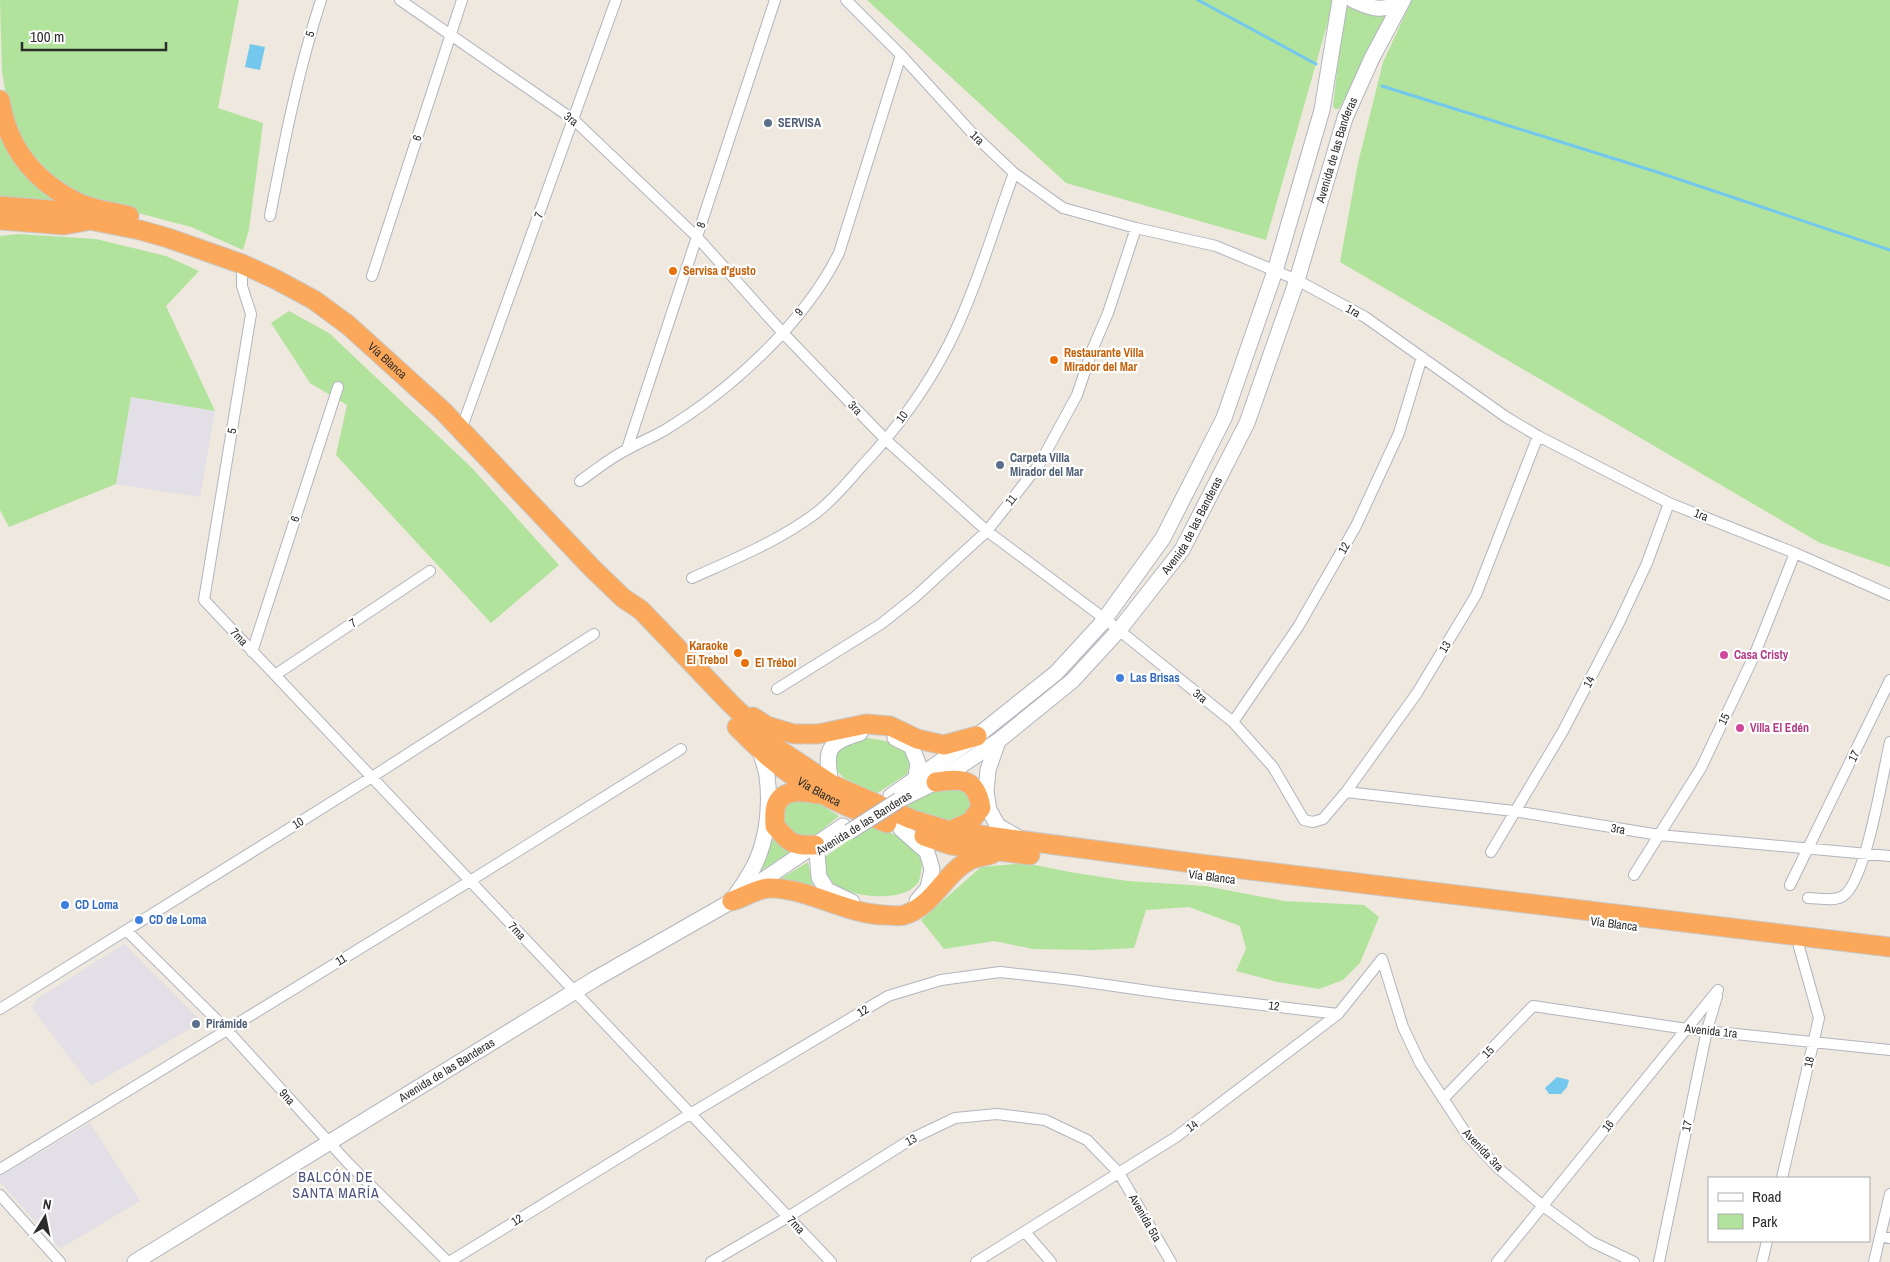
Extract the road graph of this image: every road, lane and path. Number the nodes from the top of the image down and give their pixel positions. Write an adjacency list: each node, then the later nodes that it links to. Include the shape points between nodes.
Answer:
1 (321, 0): 16 (street, 5, via 285,137)
2 (400, 0): 10 (street, 3ra)
3 (462, 0): 10 (street, 6)
4 (616, 0): 13 (street, 7)
5 (775, 0): 20 (street, 8)
6 (846, 0): 11 (street, 1ra)
7 (1340, 0): 22 (main road, Avenida de las Banderas, via 1322,110)
8 (1353, 0): 9 (main road, via 1367,7 1385,8)
9 (1403, 0): 24 (main road, Avenida de las Banderas, via 1345,118)
10 (450, 36): 13 (street, 3ra); 23 (street, 6)
11 (901, 55): 14 (street, 1ra, via 973,134); 25 (street, 9, via 839,253 816,293)
12 (0, 100): 21 (highway, via 12,139 20,153 29,168 50,186 83,205 205,238)
13 (574, 120): 20 (street, 3ra); 28 (street, 7)
14 (1014, 173): 19 (street, 1ra, via 1063,208); 30 (street, 10, via 949,344 927,383)
15 (0, 206): 18 (highway, Vía Blanca, via 63,211)
16 (270, 216)
17 (0, 220): 18 (highway, Vía Blanca, via 64,224)
18 (90, 220): 21 (highway, Vía Blanca, via 168,238)
19 (1136, 228): 22 (street, 1ra, via 1216,246); 34 (street, 11, via 1077,394 1040,464)
20 (697, 237): 25 (street, 3ra); 31 (street, 8)
21 (242, 264): 28 (highway, Vía Blanca, via 314,300 348,325); 40 (street, 5, via 242,286 251,314)
22 (1275, 271): 24 (street, 1ra); 41 (main road, Avenida de las Banderas, via 1224,418 1163,538)
23 (372, 276)
24 (1297, 280): 26 (street, 1ra, via 1365,317); 42 (main road, Avenida de las Banderas, via 1247,423 1182,550)
25 (782, 332): 30 (street, 3ra); 31 (street, 9, via 751,366 711,398 666,429)
26 (1422, 357): 29 (street, 1ra); 49 (street, 12, via 1399,433 1356,526 1298,627)
27 (338, 387): 44 (street, 6)
28 (461, 430): 39 (highway, Vía Blanca)
29 (1538, 436): 33 (street, 1ra); 59 (street, 13, via 1476,595 1417,693)
30 (886, 440): 34 (street, 3ra); 37 (street, 10, via 818,512 769,542)
31 (627, 449): 32 (street, 9)
32 (580, 481)
33 (1669, 502): 35 (street, 1ra); 61 (street, 14, via 1647,563 1619,623 1563,731)
34 (987, 531): 41 (street, 3ra); 47 (street, 11, via 881,624)
35 (1794, 553): 38 (street, 1ra); 65 (street, 15, via 1754,656 1701,768)
36 (430, 571): 45 (street, 7)
37 (692, 578)
38 (1890, 595)
39 (623, 598): 48 (highway, Vía Blanca, via 641,610); 54 (highway, Vía Blanca, via 633,617)
40 (204, 600): 44 (street, 7ma)
41 (1105, 619): 42 (street, 3ra); 50 (main road, Avenida de las Banderas, via 1056,673)
42 (1119, 630): 49 (street, 3ra); 51 (main road, Avenida de las Banderas, via 1072,681)
43 (594, 634): 55 (street, 10)
44 (252, 652): 45 (street, 7ma)
45 (275, 675): 55 (street, 7ma)
46 (1890, 680): 67 (street, 17)
47 (777, 688)
48 (730, 703): 50 (highway, via 767,726 794,734 818,734 866,724 890,726 917,739 944,745); 58 (highway, Vía Blanca, via 778,749)
49 (1233, 722): 62 (street, 3ra, via 1273,768)
50 (977, 736): 56 (main road, Avenida de las Banderas)
51 (998, 741): 57 (main road, Avenida de las Banderas); 66 (main road, via 988,770 986,792 990,810 998,826)
52 (1890, 742): 71 (street)
53 (680, 749): 74 (street, 11)
54 (760, 750): 58 (highway, Vía Blanca, via 789,774); 77 (main road, via 767,776 768,806 761,851)
55 (372, 777): 74 (street, 7ma); 78 (street, 10)
56 (916, 778): 58 (main road, via 918,763 911,746 887,734 862,733 841,739 830,749); 60 (main road, Avenida de las Banderas)
57 (936, 782): 60 (main road, Avenida de las Banderas); 64 (highway, via 958,779 971,784 978,795 981,808 970,822)
58 (827, 789): 63 (highway, Vía Blanca); 64 (highway, Vía Blanca); 68 (highway, via 790,792 776,805 774,826 798,846)
59 (1346, 792): 61 (street, 3ra); 62 (street, 13, via 1323,819)
60 (894, 799): 68 (main road, Avenida de las Banderas, bridge)
61 (1514, 811): 65 (street, 3ra); 70 (street, 14)
62 (1304, 820)
63 (901, 829): 68 (main road, via 927,852 932,869 928,888 918,900 901,908 847,901 827,890 819,877); 69 (highway, Vía Blanca, via 951,845)
64 (950, 831): 66 (highway, Vía Blanca)
65 (1659, 836): 67 (street, 3ra); 73 (street, 15)
66 (1025, 841): 80 (highway, Vía Blanca)
67 (1809, 848): 71 (street, 3ra); 75 (street, 17)
68 (816, 849): 77 (main road, Avenida de las Banderas)
69 (1004, 852): 77 (highway, via 970,860 950,875 924,905 903,915 869,914 798,892 769,887); 79 (highway, Vía Blanca)
70 (1491, 852)
71 (1865, 853): 72 (street, 3ra); 76 (street, via 1852,888 1842,897)
72 (1890, 856)
73 (1634, 875)
74 (470, 881): 84 (street, 7ma); 89 (street, 11)
75 (1790, 886)
76 (1808, 898)
77 (732, 901): 84 (main road, Avenida de las Banderas)
78 (127, 931): 86 (street, 10); 89 (street, 9na)
79 (1799, 947): 82 (highway, Vía Blanca); 91 (street, 18, via 1819,1018)
80 (1890, 947)
81 (1382, 959): 87 (street, 14); 93 (street, Avenida 3ra, via 1402,1026)
82 (1890, 959)
83 (1718, 990): 88 (street, 16); 90 (street, 17)
84 (574, 992): 94 (street, 7ma); 95 (main road, Avenida de las Banderas)
85 (1533, 1006): 88 (street, Avenida 1ra); 93 (street, 15)
86 (0, 1009)
87 (1338, 1014): 94 (street, 12, via 1000,972 941,980 888,996); 97 (street, 14, via 1176,1137)
88 (1687, 1029): 90 (street, Avenida 1ra); 101 (street, 16)
89 (226, 1030): 95 (street, 9na); 96 (street, 11)
90 (1707, 1030): 91 (street, Avenida 1ra); 116 (street, 17)
91 (1814, 1041): 92 (street, Avenida 1ra); 98 (street, 18)
92 (1890, 1050)
93 (1443, 1099): 101 (street, Avenida 3ra, via 1467,1135 1498,1168)
94 (690, 1114): 102 (street, 7ma); 108 (street, 12)
95 (330, 1142): 107 (main road, Avenida de las Banderas); 108 (street, 9na)
96 (0, 1169)
97 (1119, 1174): 102 (street, 13, via 1087,1140 1045,1120 997,1114 955,1118 913,1138); 103 (street, 14); 113 (street, Avenida 5ta)
98 (1782, 1177)
99 (1890, 1194): 104 (street)
100 (0, 1195): 106 (street)
101 (1543, 1206): 114 (street, 16); 115 (street, Avenida 3ra, via 1592,1242)
102 (788, 1217): 109 (street, 13); 110 (street, 7ma)
103 (1025, 1232): 111 (street, 14); 112 (street)
104 (1885, 1237): 118 (street)
105 (1767, 1242): 117 (street)
106 (60, 1262)
107 (135, 1262)
108 (448, 1262)
109 (711, 1262)
110 (831, 1262)
111 (976, 1262)
112 (1051, 1262)
113 (1171, 1262)
114 (1497, 1262)
115 (1634, 1262)
116 (1659, 1262)
117 (1762, 1262)
118 (1874, 1262)

